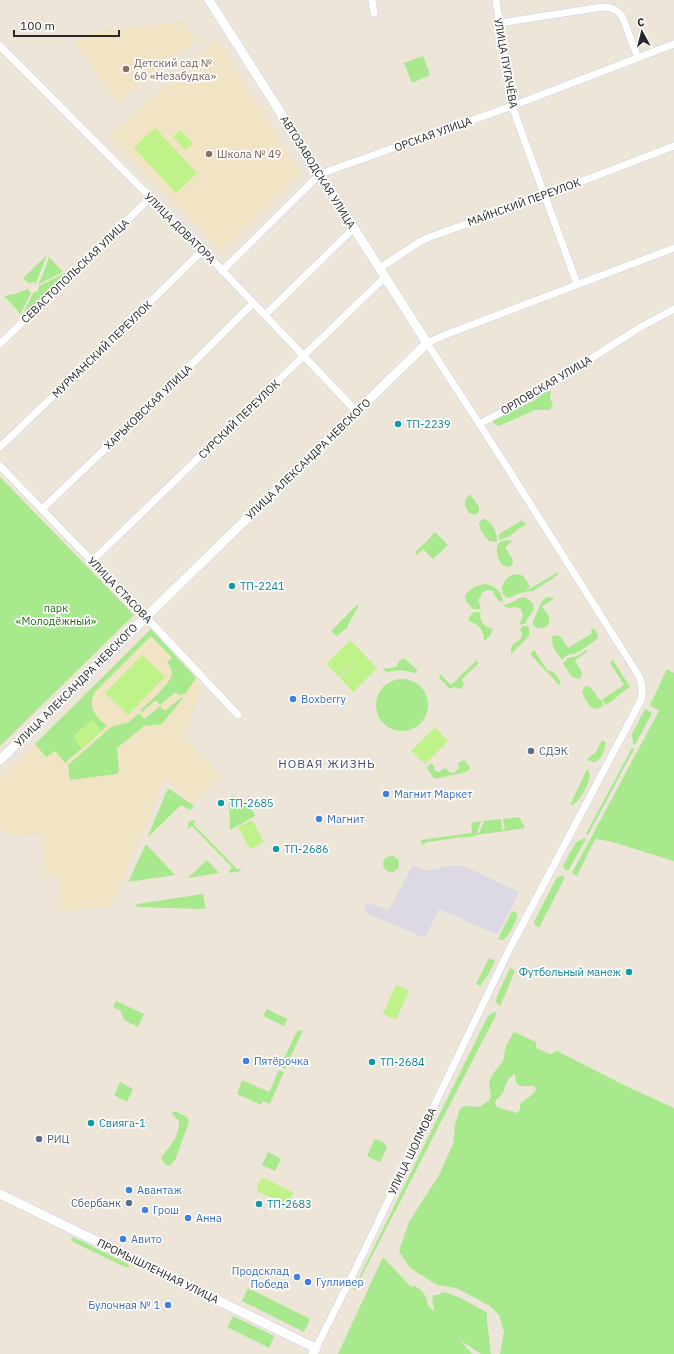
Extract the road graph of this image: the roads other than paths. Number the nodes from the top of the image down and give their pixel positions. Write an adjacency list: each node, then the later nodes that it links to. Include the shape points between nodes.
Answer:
1 (209, 0): 11 (street, АВТОЗАВОДСКАЯ УЛИЦА)
2 (372, 0): 4 (street)
3 (496, 0): 5 (street, УЛИЦА ПУГАЧЁВА)
4 (374, 13)
5 (500, 23): 8 (street, via 602,7 612,8 622,16); 9 (street, УЛИЦА ПУГАЧЁВА)
6 (674, 44): 8 (street, ОРСКАЯ УЛИЦА)
7 (0, 46): 13 (street, УЛИЦА ДОВАТОРА)
8 (638, 58): 9 (street, ОРСКАЯ УЛИЦА)
9 (512, 106): 11 (street, ОРСКАЯ УЛИЦА); 12 (street, УЛИЦА ПУГАЧЁВА)
10 (674, 146): 12 (street, МАЙНСКИЙ ПЕРЕУЛОК)
11 (320, 174): 14 (street, АВТОЗАВОДСКАЯ УЛИЦА); 18 (street, ОРСКАЯ УЛИЦА)
12 (546, 195): 17 (street, МАЙНСКИЙ ПЕРЕУЛОК, via 430,237); 20 (street, УЛИЦА ПУГАЧЁВА)
13 (150, 198): 16 (street, УЛИЦА ДОВАТОРА); 24 (street, СЕВАСТОПОЛЬСКАЯ УЛИЦА)
14 (354, 228): 17 (street, АВТОЗАВОДСКАЯ УЛИЦА); 23 (street)
15 (674, 248): 20 (street, УЛИЦА АЛЕКСАНДРА НЕВСКОГО)
16 (202, 250): 18 (street, УЛИЦА ДОВАТОРА); 29 (street, МУРМАНСКИЙ ПЕРЕУЛОК)
17 (380, 268): 19 (street, АВТОЗАВОДСКАЯ УЛИЦА)
18 (222, 271): 21 (street, УЛИЦА ДОВАТОРА)
19 (385, 277): 25 (street, АВТОЗАВОДСКАЯ УЛИЦА); 26 (street, СУРСКИЙ ПЕРЕУЛОК)
20 (577, 284): 25 (street, УЛИЦА АЛЕКСАНДРА НЕВСКОГО)
21 (253, 303): 23 (street, УЛИЦА ДОВАТОРА); 31 (street, ХАРЬКОВСКАЯ УЛИЦА)
22 (674, 309): 28 (street, ОРЛОВСКАЯ УЛИЦА, via 633,331 532,396)
23 (265, 315): 26 (street, УЛИЦА ДОВАТОРА)
24 (0, 344)
25 (427, 344): 27 (street, УЛИЦА АЛЕКСАНДРА НЕВСКОГО); 28 (street)
26 (303, 356): 27 (street, УЛИЦА ДОВАТОРА); 32 (street, СУРСКИЙ ПЕРЕУЛОК)
27 (357, 412): 33 (street, УЛИЦА АЛЕКСАНДРА НЕВСКОГО)
28 (479, 424): 37 (street, УЛИЦА ШОЛМОВА, via 639,676 643,687 641,700 510,948)
29 (0, 447)
30 (0, 466): 31 (street, УЛИЦА СТАСОВА)
31 (42, 509): 32 (street, УЛИЦА СТАСОВА)
32 (92, 561): 33 (street, УЛИЦА СТАСОВА)
33 (146, 617): 34 (street, УЛИЦА СТАСОВА); 35 (street, УЛИЦА АЛЕКСАНДРА НЕВСКОГО)
34 (238, 715)
35 (0, 760)
36 (0, 1194): 37 (street, ПРОМЫШЛЕННАЯ УЛИЦА)
37 (314, 1351)

